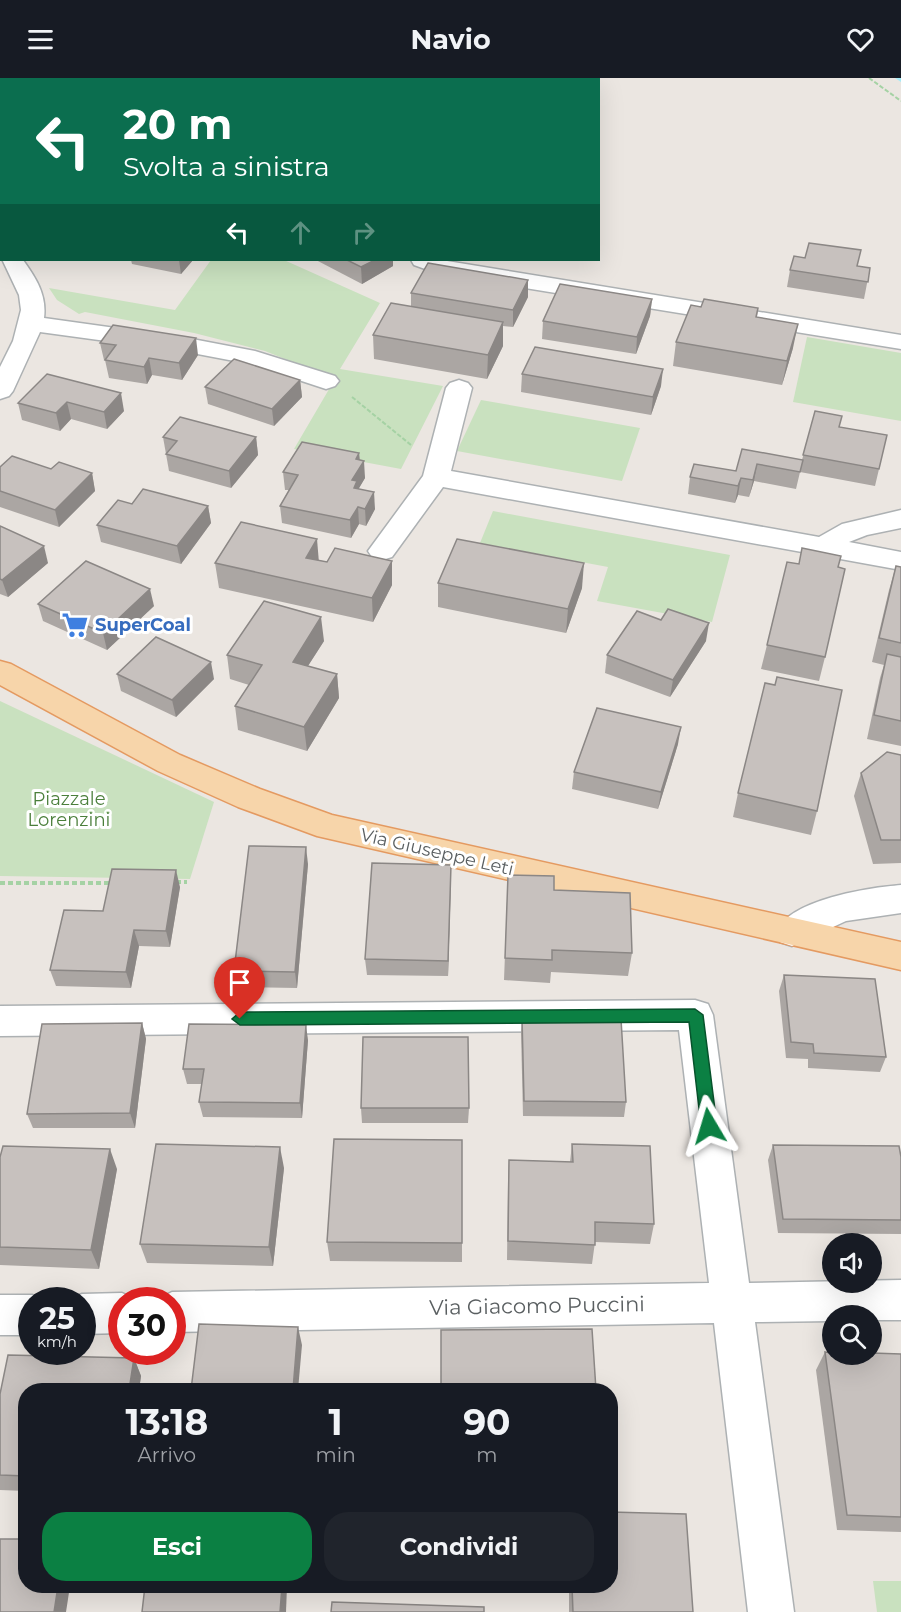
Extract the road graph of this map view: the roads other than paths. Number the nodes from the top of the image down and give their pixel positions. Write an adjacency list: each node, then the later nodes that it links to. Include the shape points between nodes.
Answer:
1 (13, 261): 3 (street, via 34,297)
2 (424, 261): 4 (street, via 439,267)
3 (32, 324): 5 (street, via 255,358); 7 (street)
4 (901, 342)
5 (326, 381)
6 (459, 388): 8 (street)
7 (0, 391)
8 (437, 472): 10 (street); 11 (street)
9 (901, 519): 10 (street, via 852,529)
10 (826, 546): 12 (street)
11 (382, 551)
12 (901, 561)
13 (0, 672): 15 (main road, Via Giuseppe Leti, via 169,764 329,827)
14 (901, 899): 15 (street, via 874,900 821,914)
15 (792, 932): 16 (main road, Via Giuseppe Leti)
16 (901, 956)
17 (0, 1021): 19 (street, via 695,1015)
18 (901, 1300): 19 (street, Via Giacomo Puccini)
19 (732, 1303): 20 (street, Via Giacomo Puccini); 23 (street)
20 (186, 1312)
21 (0, 1315): 22 (street)
22 (18, 1315)
23 (771, 1612)

